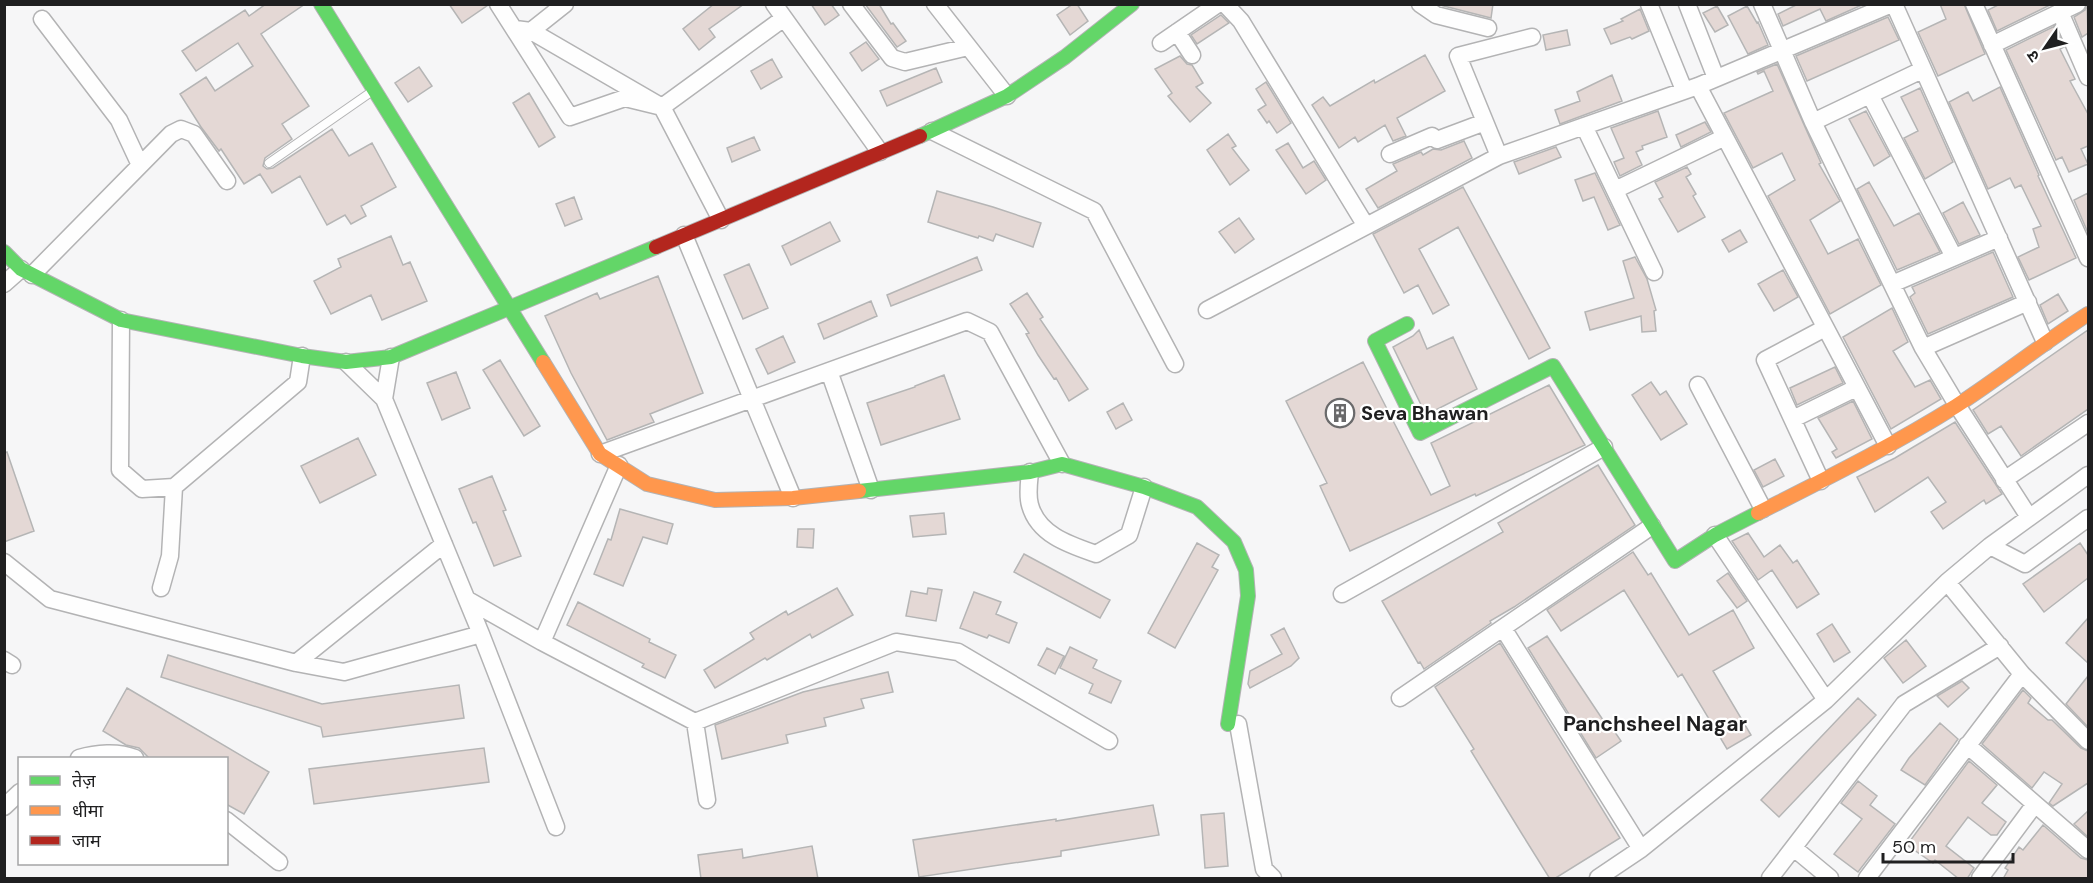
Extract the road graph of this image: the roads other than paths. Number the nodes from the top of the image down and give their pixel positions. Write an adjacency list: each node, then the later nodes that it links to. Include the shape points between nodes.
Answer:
1 (321, 4): 32 (street)
2 (498, 4): 20 (street)
3 (565, 4): 20 (street)
4 (851, 4): 25 (street, via 897,61)
5 (935, 4): 25 (street)
6 (1132, 4): 34 (street)
7 (1218, 4): 21 (street)
8 (1225, 4): 49 (street, via 1241,21)
9 (1420, 4): 19 (street, via 1436,15)
10 (1649, 4): 31 (street)
11 (1687, 4): 30 (street)
12 (1762, 4): 26 (street)
13 (1893, 4): 26 (street); 28 (street)
14 (1974, 4): 24 (street)
15 (2077, 4): 17 (street)
16 (779, 11): 35 (street); 41 (street)
17 (2060, 12): 24 (street); 29 (street)
18 (42, 19): 45 (street, via 119,120)
19 (1488, 28)
20 (523, 30): 35 (street); 35 (street, via 570,117 625,98)
21 (1177, 32): 23 (street); 27 (street)
22 (1532, 37): 36 (street, via 1458,56)
23 (1161, 43)
24 (1992, 45): 54 (street)
25 (968, 47): 34 (street)
26 (1782, 51): 30 (street); 37 (street)
27 (1192, 55)
28 (1922, 70): 33 (street); 51 (street)
29 (2088, 77)
30 (1716, 78): 31 (street)
31 (1691, 88): 38 (street); 40 (street)
32 (375, 90): 44 (lane); 60 (street)
33 (1870, 94): 37 (street); 53 (street)
34 (1007, 96): 39 (street)
35 (662, 107): 48 (street)
36 (1485, 122): 42 (street, via 1437,140 1432,136); 43 (street)
37 (1813, 122): 58 (street)
38 (1584, 126): 43 (street); 47 (street)
39 (932, 131): 41 (street); 71 (street, via 1094,211)
40 (1725, 137): 47 (street); 65 (street)
41 (880, 152): 48 (street)
42 (1390, 154)
43 (1499, 156): 49 (street)
44 (269, 163)
45 (140, 165): 46 (street, via 181,129 194,134); 55 (street)
46 (227, 181)
47 (1615, 190): 56 (street)
48 (721, 220): 50 (street)
49 (1366, 226): 61 (street)
50 (684, 235): 60 (street); 76 (street)
51 (1999, 238): 53 (street); 59 (street)
52 (4, 252): 55 (street)
53 (1954, 257): 58 (street)
54 (2088, 258)
55 (27, 272): 57 (street); 63 (street)
56 (1654, 272)
57 (4, 284)
58 (1892, 284): 67 (street)
59 (2028, 302): 66 (street); 67 (street)
60 (509, 307): 69 (street); 82 (street)
61 (1207, 310)
62 (2088, 314): 66 (street)
63 (121, 320): 68 (street); 89 (street, via 120,470 142,489)
64 (1407, 324): 81 (street, via 1375,341 1420,433 1553,366)
65 (1825, 328): 74 (street); 78 (street, via 1765,360)
66 (2045, 342): 77 (street)
67 (1923, 348): 77 (street)
68 (302, 356): 70 (street); 89 (street, via 298,382)
69 (391, 357): 70 (street); 75 (street)
70 (346, 362): 75 (street)
71 (1174, 364)
72 (830, 371): 76 (street); 83 (street, via 967,321 990,332); 91 (street)
73 (1698, 385): 93 (street)
74 (1856, 388): 78 (street); 80 (street)
75 (384, 399): 98 (street)
76 (752, 400): 82 (street); 92 (street)
77 (1957, 405): 80 (street); 87 (street)
78 (1793, 419): 88 (street)
79 (2088, 423): 87 (street)
80 (1888, 446): 88 (street)
81 (1604, 447): 96 (street); 103 (street)
82 (600, 454): 84 (street)
83 (1062, 464): 85 (street); 90 (street)
84 (619, 465): 92 (street, via 647,484 716,500); 107 (street)
85 (1030, 472): 90 (street, via 1029,504 1038,524 1064,542 1096,554 1129,535); 91 (street)
86 (2088, 475): 94 (street)
87 (2004, 480): 94 (street)
88 (1821, 481): 93 (street)
89 (174, 487): 102 (street, via 170,555)
90 (1144, 487): 114 (street, via 1197,507 1234,542 1246,570 1248,596)
91 (871, 490): 92 (street)
92 (793, 498)
93 (1763, 509): 97 (street)
94 (2029, 517): 99 (street)
95 (2088, 518): 99 (street, via 2025,564)
96 (1652, 526): 97 (street, via 1675,561); 105 (street)
97 (1715, 535): 112 (street)
98 (444, 544): 104 (street); 109 (street)
99 (1990, 546): 101 (street)
100 (4, 562): 109 (street, via 50,599)
101 (1947, 582): 108 (street); 112 (street)
102 (161, 588)
103 (1342, 594)
104 (468, 600): 106 (street); 107 (street)
105 (1503, 628): 111 (street); 126 (street)
106 (481, 634): 109 (street, via 345,672); 125 (street)
107 (542, 642): 113 (street)
108 (2000, 646): 110 (street); 127 (street, via 1904,704)
109 (296, 663)
110 (2022, 674): 116 (street); 117 (street)
111 (1400, 698)
112 (1826, 700): 126 (street)
113 (695, 722): 115 (street, via 897,642 958,652); 121 (street)
114 (1233, 724): 130 (street, via 1264,869)
115 (1109, 741)
116 (2088, 741)
117 (1967, 745): 122 (street); 134 (street)
118 (84, 757): 119 (street)
119 (131, 757)
120 (18, 794): 123 (street)
121 (708, 800)
122 (2035, 804): 128 (street); 135 (street)
123 (4, 807)
124 (228, 822): 129 (street)
125 (556, 827)
126 (1641, 849): 131 (street)
127 (1795, 849): 132 (street); 133 (street)
128 (2088, 850)
129 (279, 862)
130 (1274, 879)
131 (1598, 879)
132 (1770, 879)
133 (1830, 879)
134 (1866, 879)
135 (1980, 879)

